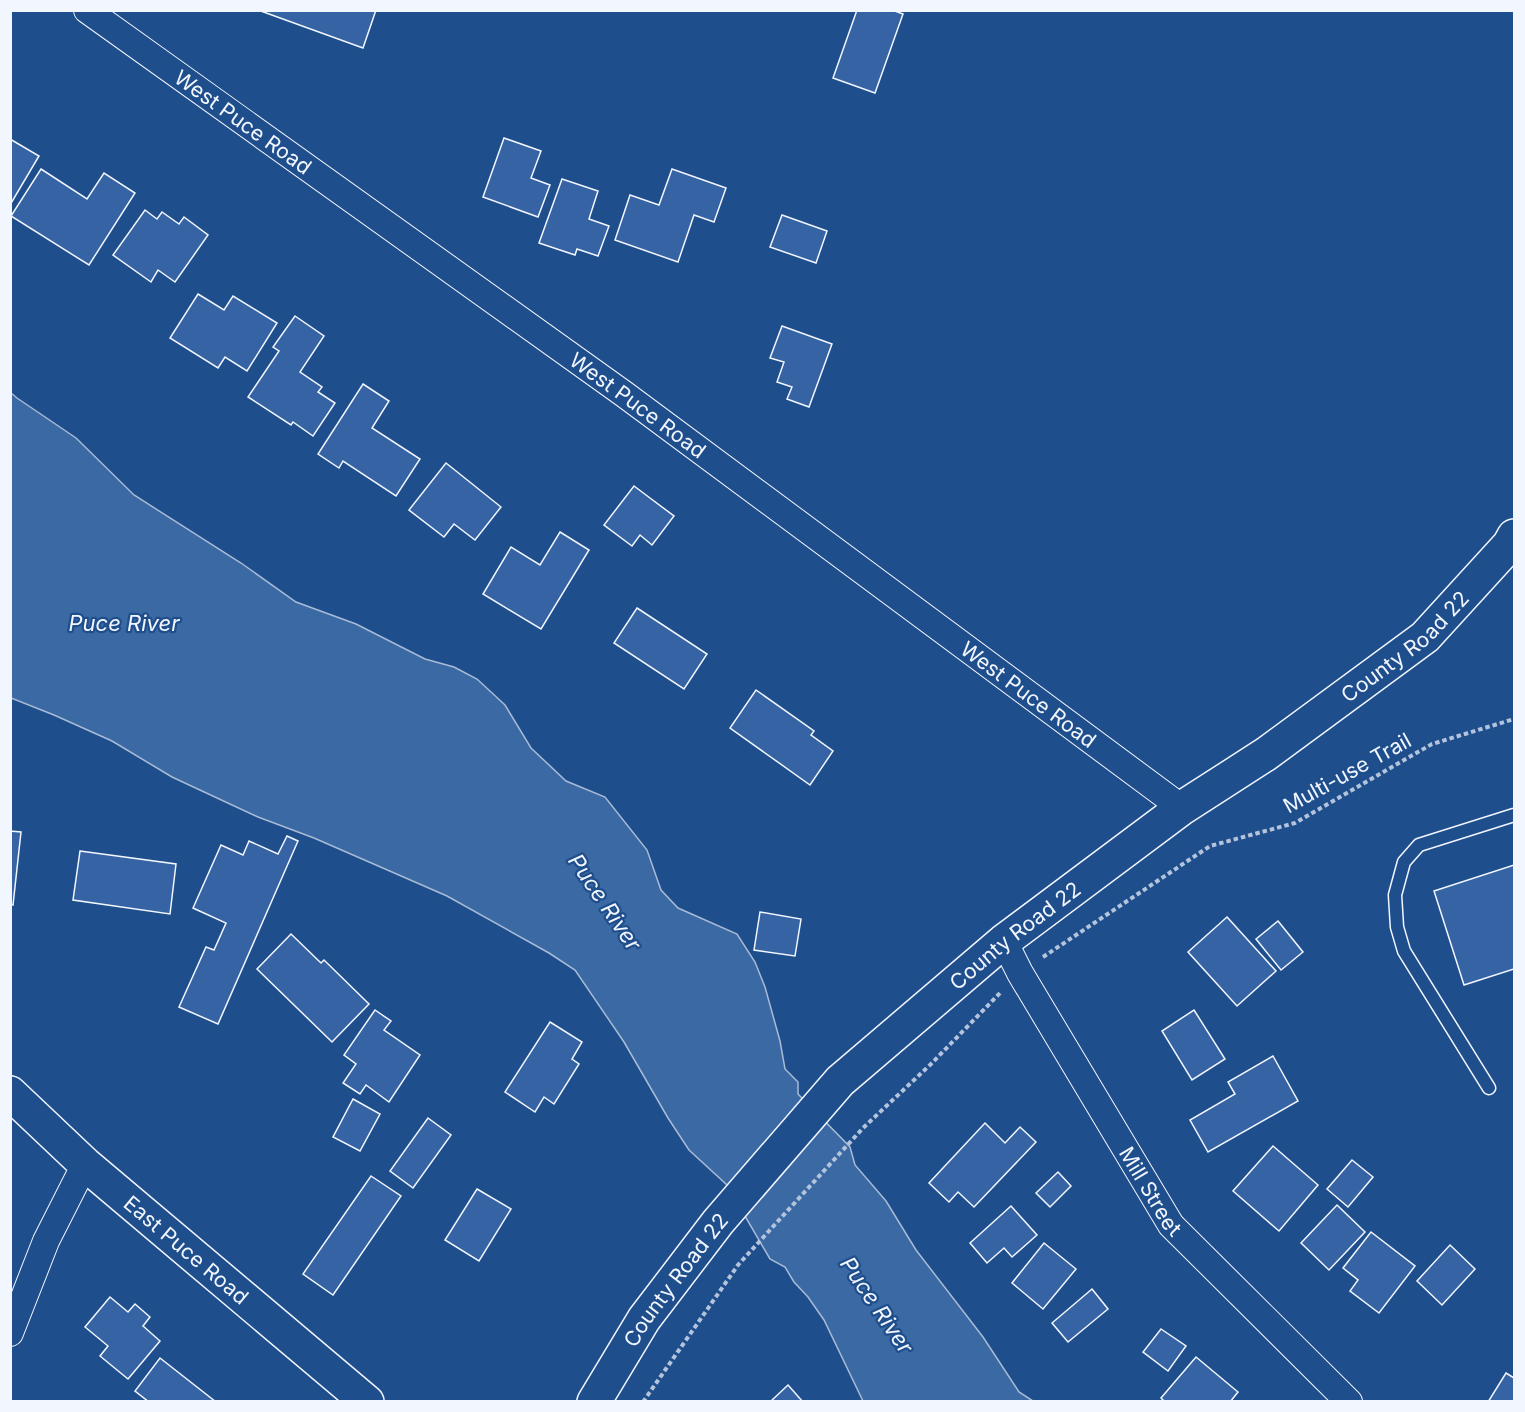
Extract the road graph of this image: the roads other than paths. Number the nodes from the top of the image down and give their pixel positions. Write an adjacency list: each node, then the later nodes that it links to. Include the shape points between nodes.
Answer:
1 (87, 10): 3 (street, West Puce Road, via 624,394)
2 (1513, 542): 3 (main road, County Road 22, via 1425,637 1266,754)
3 (1182, 808): 5 (main road, County Road 22)
4 (1515, 815): 6 (lane, via 1419,845 1404,862 1395,895 1397,927 1404,951)
5 (1004, 941): 11 (main road, County Road 22, via 840,1081 718,1222 644,1319); 12 (street, Mill Street, via 1171,1225)
6 (1489, 1088)
7 (10, 1092): 8 (main road, East Puce Road)
8 (85, 1164): 9 (street, via 46,1241); 10 (main road, East Puce Road)
9 (10, 1334)
10 (367, 1401)
11 (594, 1401)
12 (1349, 1401)

